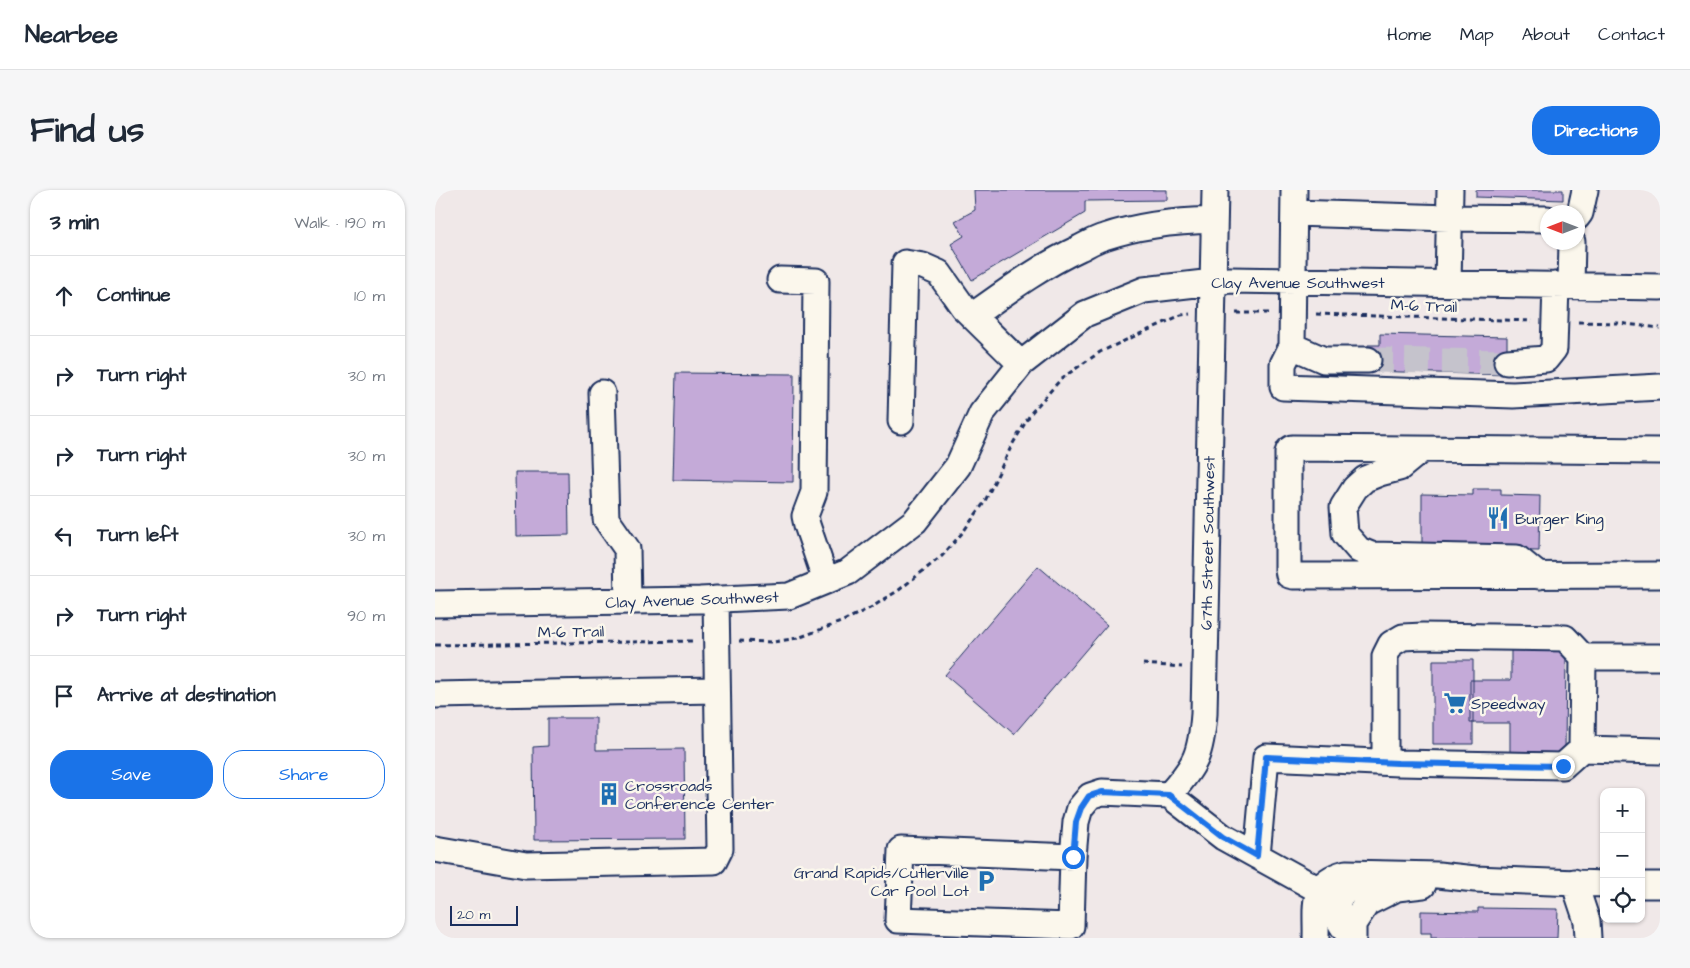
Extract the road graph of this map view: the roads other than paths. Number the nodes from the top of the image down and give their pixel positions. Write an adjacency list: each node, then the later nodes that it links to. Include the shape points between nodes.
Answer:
1 (1215, 190): 8 (street, 67th Street Southwest)
2 (1450, 190): 6 (street)
3 (1585, 190): 5 (street)
4 (1294, 202): 6 (street); 12 (street)
5 (1582, 205)
6 (1449, 218): 7 (street); 13 (street)
7 (1540, 219)
8 (1214, 220): 11 (street, 67th Street Southwest); 16 (street, via 1175,222 1103,237 1054,260)
9 (1570, 250): 14 (street)
10 (781, 280): 28 (street, via 816,281 814,492 805,516)
11 (1212, 281): 12 (street, Clay Avenue Southwest); 20 (street, Clay Avenue Southwest, via 1144,290 1085,314); 39 (street, 67th Street Southwest, via 1202,739 1195,762)
12 (1292, 281): 13 (street, Clay Avenue Southwest); 17 (street)
13 (1448, 284): 14 (street, Clay Avenue Southwest)
14 (1563, 285): 15 (street, Clay Avenue Southwest); 19 (street, via 1554,349 1545,359)
15 (1660, 287)
16 (972, 316): 20 (street); 23 (street, via 939,273 905,263)
17 (1292, 346): 18 (street, via 1324,360); 21 (street, via 1283,364 1283,388 1513,395)
18 (1368, 360)
19 (1507, 362)
20 (1021, 364): 28 (street, Clay Avenue Southwest, via 982,413 958,466 915,521 848,572)
21 (1660, 387)
22 (602, 393): 30 (street, via 606,519 627,549)
23 (901, 421)
24 (1421, 450): 25 (street); 26 (street, via 1399,468 1365,479 1343,507 1345,534 1359,550 1371,555 1517,558); 26 (street, via 1289,450 1289,574)
25 (1660, 451)
26 (1539, 576): 27 (street)
27 (1660, 576)
28 (826, 581): 29 (street, Clay Avenue Southwest, via 789,596)
29 (716, 599): 30 (street, Clay Avenue Southwest); 34 (street)
30 (628, 601): 31 (street, Clay Avenue Southwest)
31 (435, 604)
32 (1583, 657): 33 (street); 36 (street); 38 (street, via 1565,638 1403,637 1391,644 1385,656)
33 (1660, 658)
34 (717, 690): 35 (street); 40 (street, via 720,849 714,862 526,864)
35 (435, 695)
36 (1582, 749): 37 (street); 38 (street, via 1563,766)
37 (1660, 751)
38 (1385, 762): 41 (street, via 1266,757)
39 (1169, 795): 41 (street, via 1223,837); 42 (street, via 1102,792 1089,796 1076,822)
40 (435, 849)
41 (1257, 856): 48 (street)
42 (1073, 857): 42 (street, via 1071,926 898,920 901,850)
43 (1475, 879): 44 (street); 48 (street, via 1346,873 1334,876); 50 (street, via 1397,888 1367,903 1353,924)
44 (1573, 882): 45 (street); 51 (street, via 1587,921)
45 (1600, 884)
46 (1645, 885): 47 (street)
47 (1660, 885)
48 (1319, 890): 49 (street)
49 (1316, 938)
50 (1352, 938)
51 (1588, 938)

